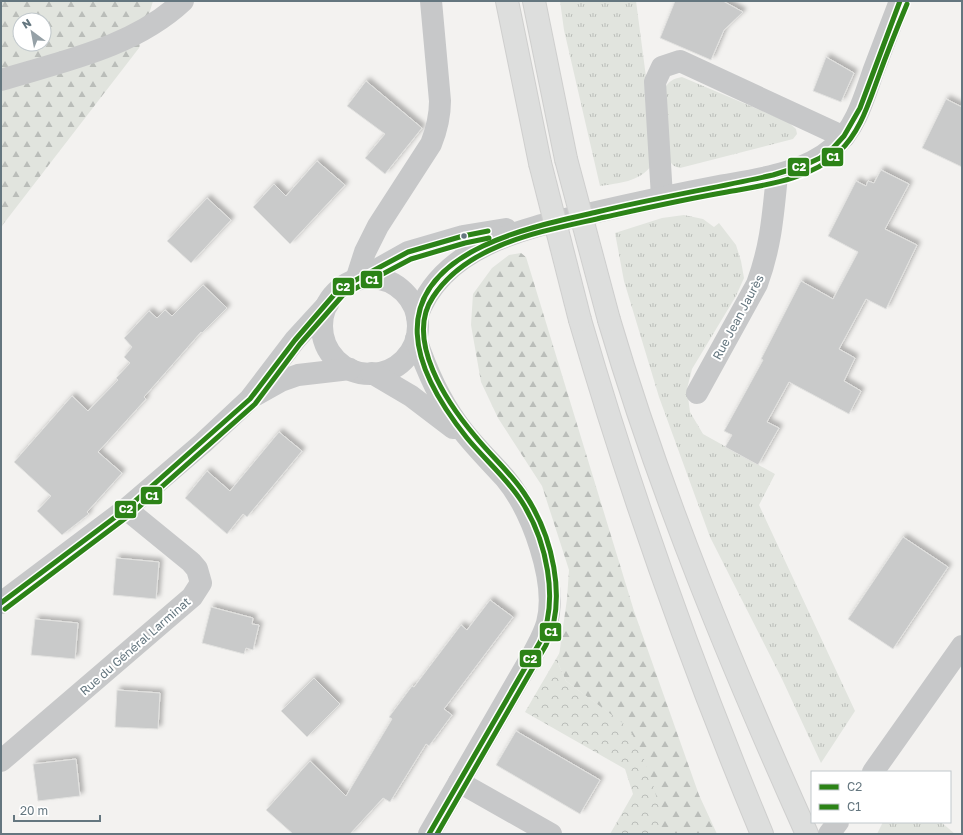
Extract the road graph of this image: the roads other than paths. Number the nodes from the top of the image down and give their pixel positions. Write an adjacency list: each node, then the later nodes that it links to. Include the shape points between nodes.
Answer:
1 (183, 1): 6 (street, via 162,19 113,45)
2 (432, 1): 11 (street, via 440,115 431,144 378,226 365,252)
3 (507, 1): 29 (main road, bridge, via 540,163 580,320 629,478 680,629)
4 (534, 1): 30 (main road, bridge, via 566,158 629,386 718,628)
5 (900, 1): 7 (street, via 858,113)
6 (1, 80)
7 (844, 137): 8 (street, via 834,147 810,162); 9 (street, via 680,61 662,67 655,82)
8 (777, 175): 9 (street); 17 (street, Rue Jean Jaurès, via 769,248 763,268 757,284)
9 (662, 197): 10 (street)
10 (531, 227): 11 (street, via 476,233 435,243 399,256); 13 (street, via 490,243 459,262 427,293)
11 (359, 279): 12 (street, via 339,289); 13 (street, via 384,280 400,288 411,301)
12 (328, 304): 15 (street, via 322,320 324,338 331,354); 18 (street, via 294,340)
13 (417, 317): 14 (street)
14 (416, 339): 16 (street, via 408,354 399,363); 19 (street, via 423,362 439,396)
15 (350, 369): 16 (street); 18 (street, via 298,374)
16 (372, 374): 19 (street, via 411,396)
17 (697, 393)
18 (250, 399): 20 (street)
19 (468, 440): 25 (street, via 505,479 525,507 538,540 549,609 547,623 533,654)
20 (126, 509): 21 (street); 23 (street, Rue du Général Larminat, via 191,562 197,568 201,583 192,597)
21 (1, 603)
22 (962, 646): 24 (street)
23 (1, 761)
24 (874, 771)
25 (459, 782): 27 (street); 28 (street)
26 (837, 823): 31 (street)
27 (429, 834)
28 (551, 834)
29 (762, 834)
30 (807, 834)
31 (830, 834)

